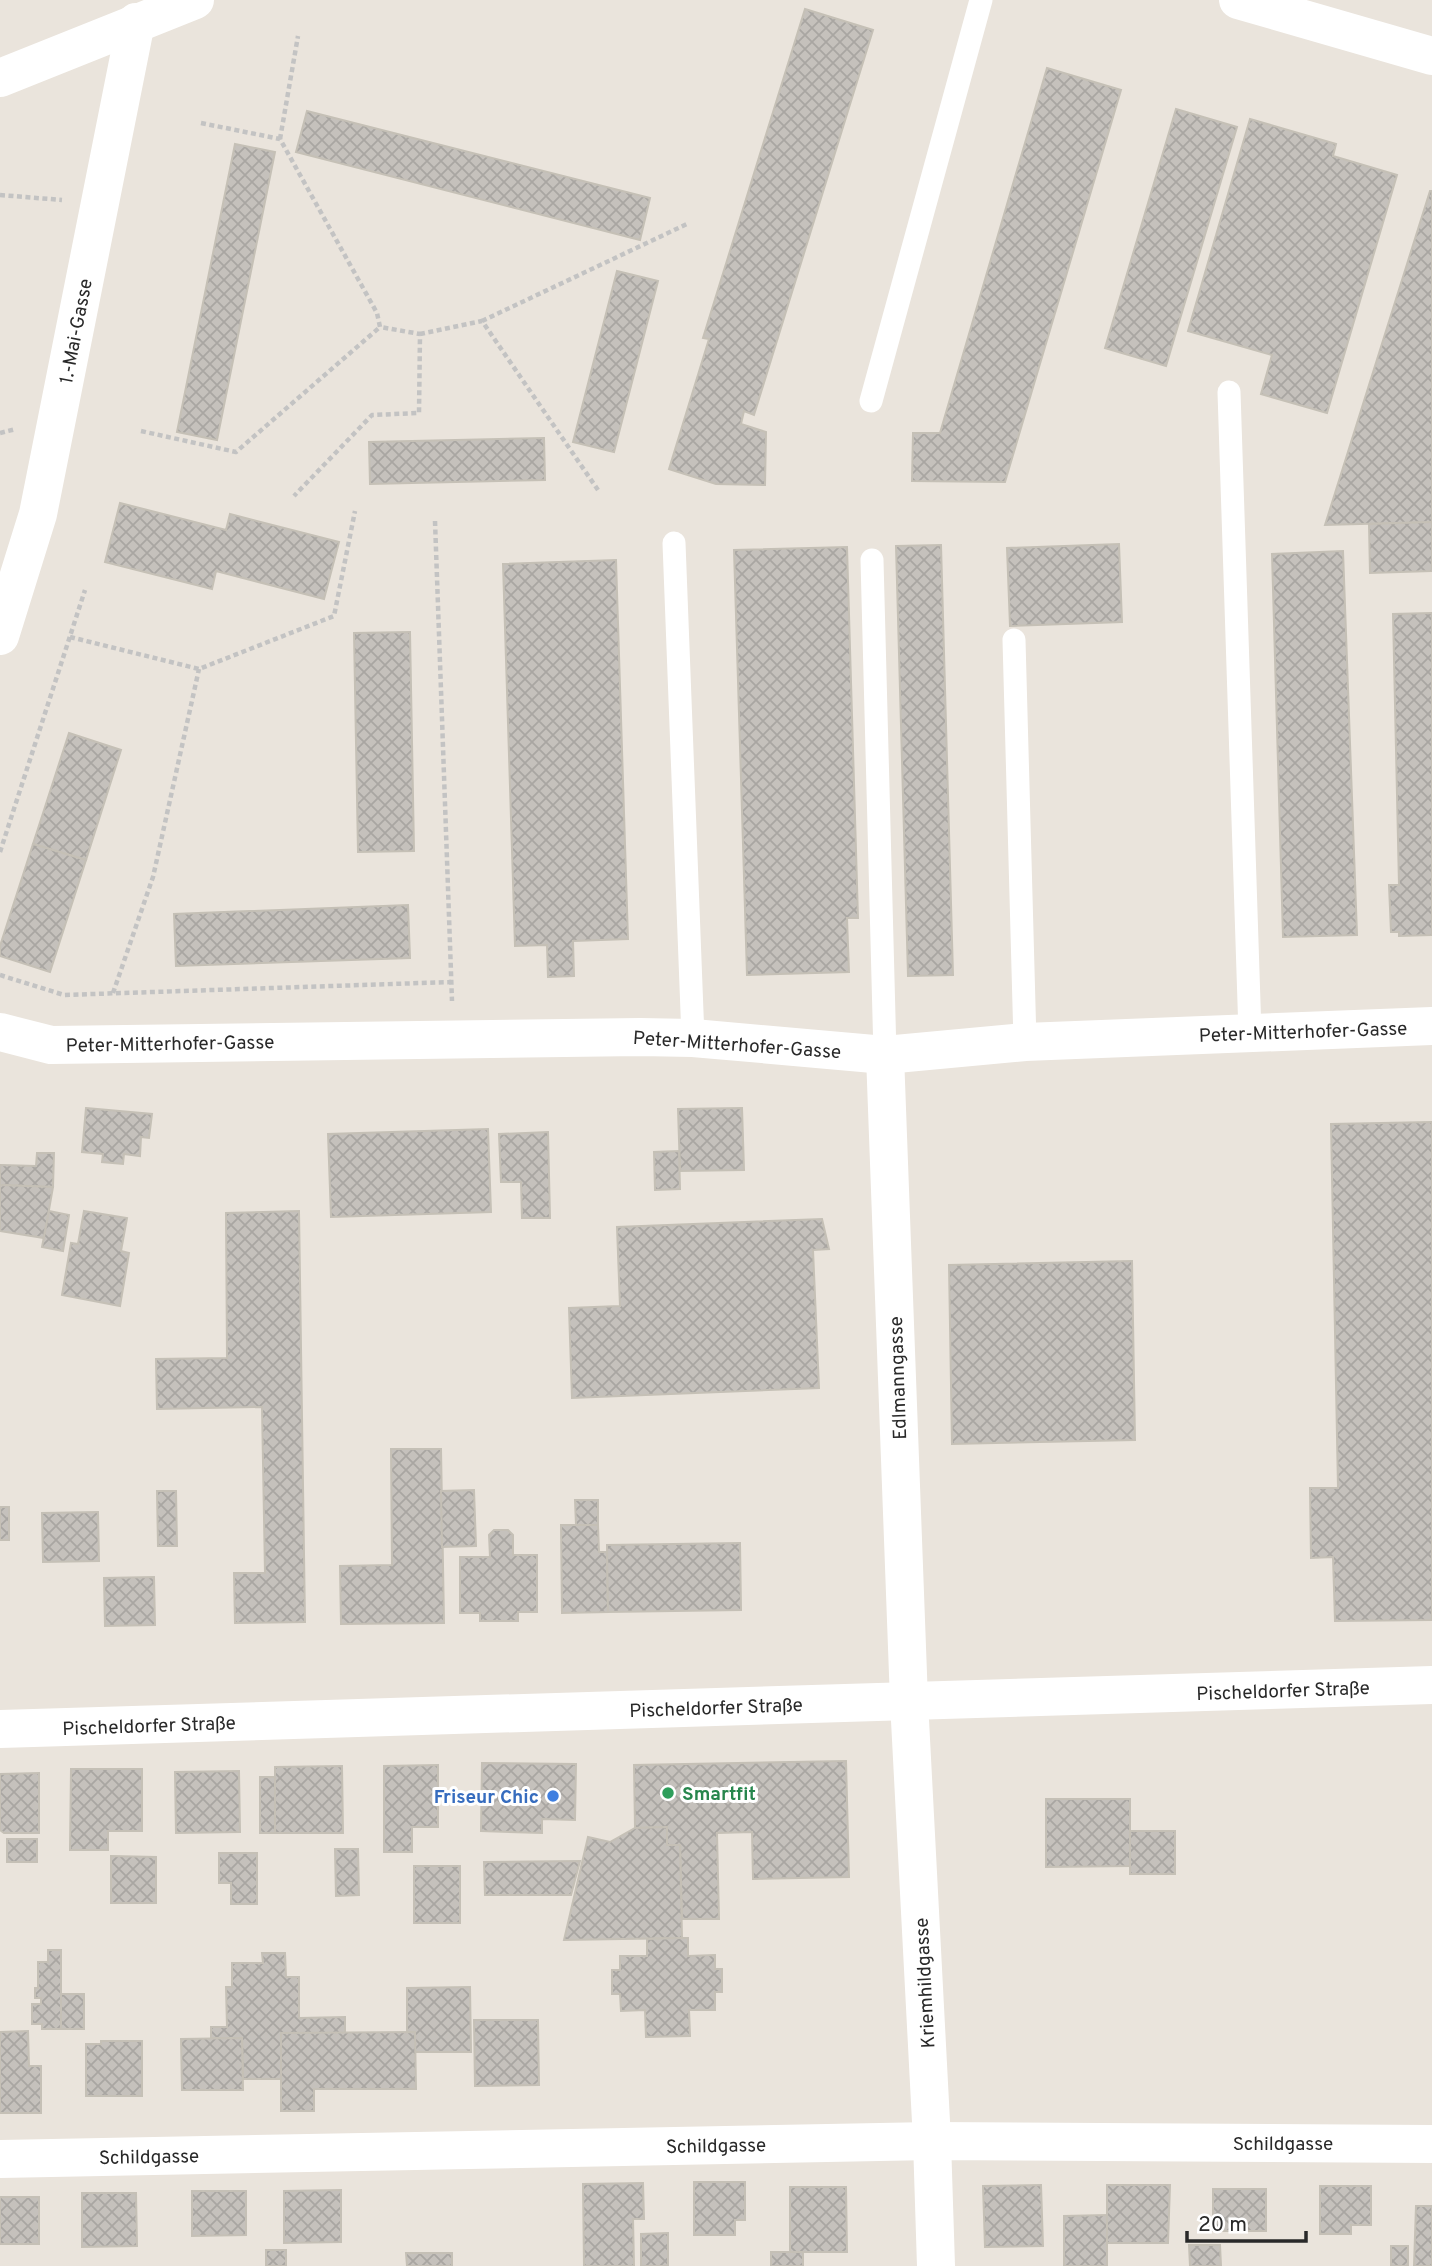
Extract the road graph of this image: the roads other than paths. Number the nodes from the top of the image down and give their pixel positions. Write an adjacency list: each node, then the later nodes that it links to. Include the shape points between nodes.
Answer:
1 (195, 0): 4 (street)
2 (981, 0): 8 (lane)
3 (1238, 0): 5 (street)
4 (136, 22): 6 (street); 11 (street, 1.-Mai-Gasse, via 38,514)
5 (1432, 56)
6 (0, 78)
7 (1229, 392): 15 (lane)
8 (871, 401)
9 (674, 543): 16 (lane)
10 (872, 560): 18 (lane)
11 (0, 636)
12 (1014, 640): 17 (lane)
13 (1432, 1026): 15 (street, Peter-Mitterhofer-Gasse)
14 (0, 1032): 16 (street, Peter-Mitterhofer-Gasse, via 51,1045)
15 (1250, 1033): 17 (street, Peter-Mitterhofer-Gasse)
16 (692, 1038): 18 (street, Peter-Mitterhofer-Gasse)
17 (1025, 1042): 18 (street, Peter-Mitterhofer-Gasse)
18 (885, 1055): 20 (street, Edlmanngasse)
19 (1432, 1685): 20 (street, Pischeldorfer Straße)
20 (909, 1701): 21 (street, Pischeldorfer Straße); 22 (street, Kriemhildgasse)
21 (0, 1729)
22 (932, 2141): 23 (street, Schildgasse); 24 (street, Schildgasse); 25 (street, Kriemhildgasse)
23 (1432, 2144)
24 (0, 2159)
25 (936, 2266)

